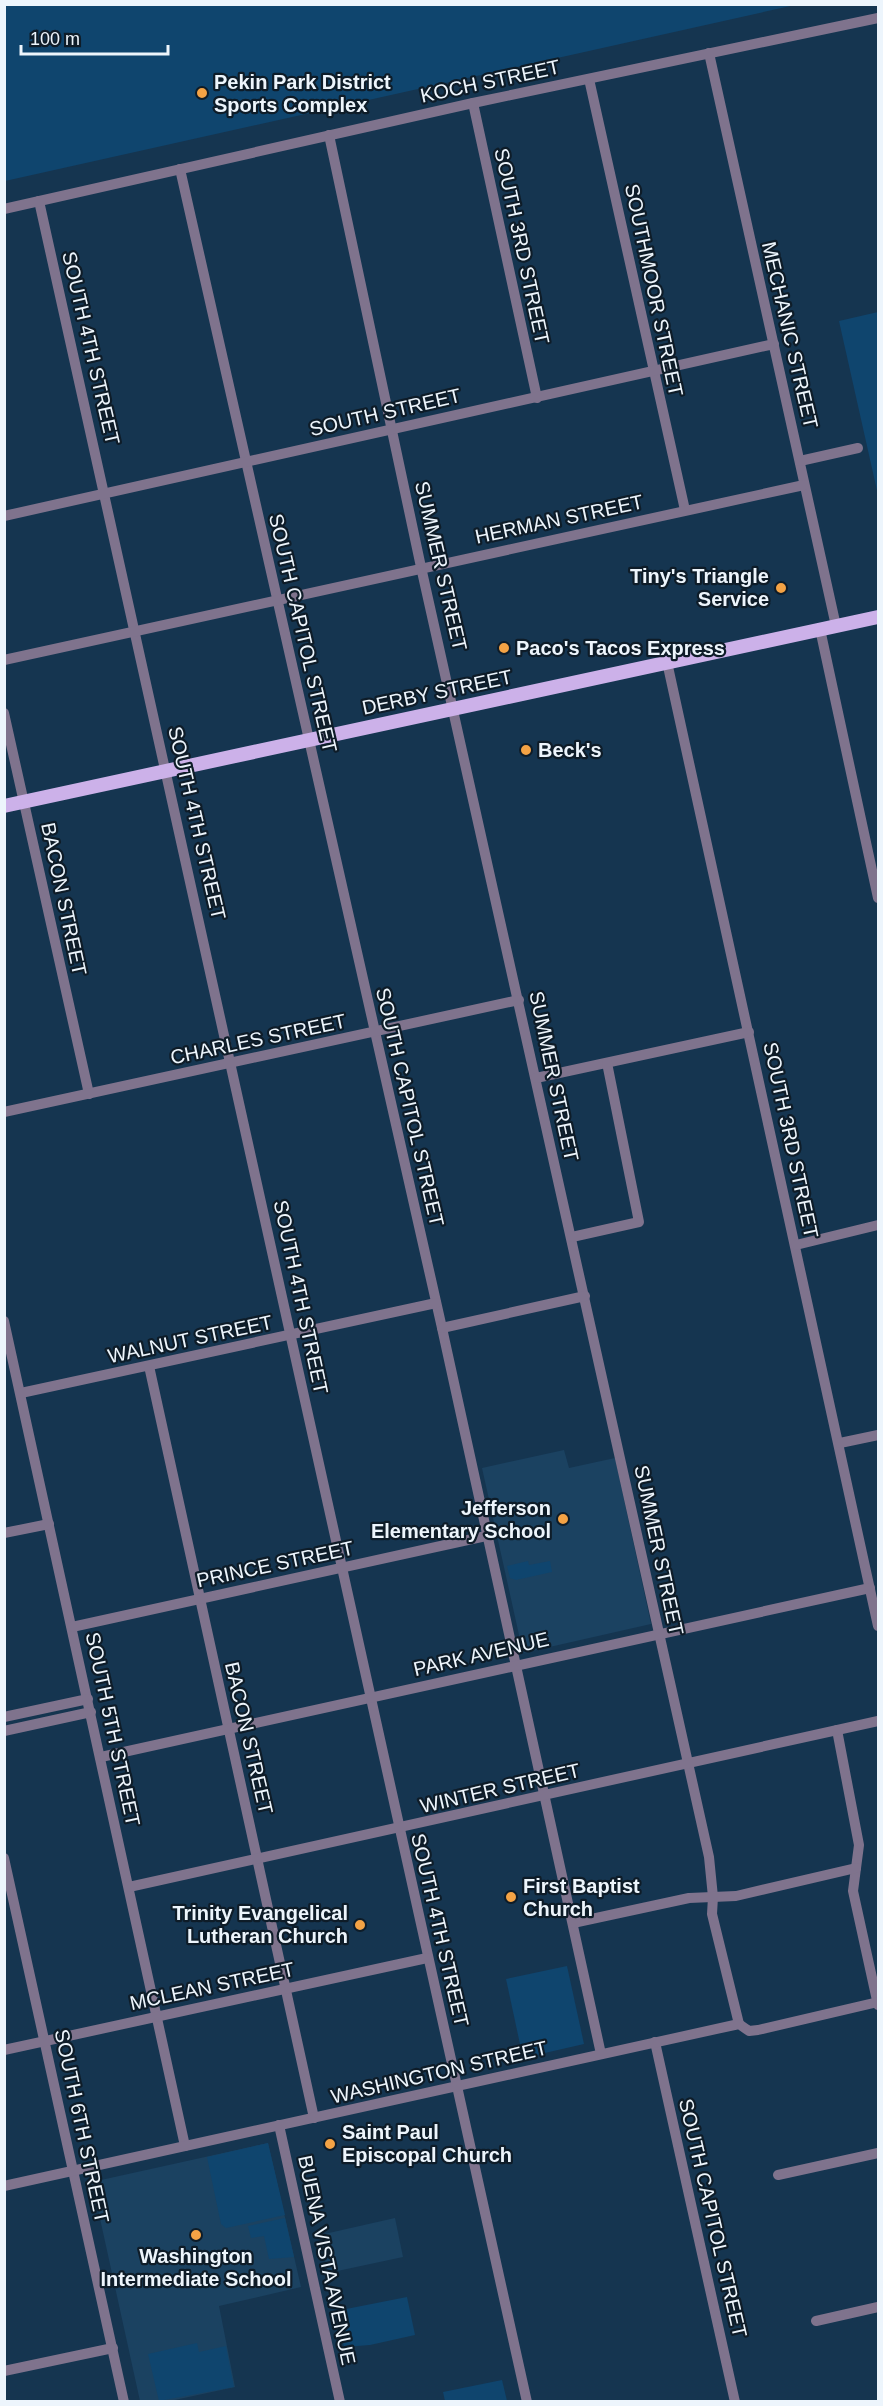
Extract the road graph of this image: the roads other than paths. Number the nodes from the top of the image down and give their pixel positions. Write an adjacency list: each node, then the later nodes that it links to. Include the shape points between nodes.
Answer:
1 (879, 18): 2 (street, KOCH STREET)
2 (709, 53): 3 (street, KOCH STREET); 9 (street, MECHANIC STREET)
3 (588, 79): 4 (street, KOCH STREET); 10 (street, SOUTHMOOR STREET)
4 (473, 103): 5 (street, KOCH STREET); 11 (street, SOUTH 3RD STREET)
5 (329, 135): 6 (street, KOCH STREET); 12 (street, SUMMER STREET)
6 (180, 169): 7 (street, KOCH STREET); 15 (street, SOUTH CAPITOL STREET)
7 (39, 201): 8 (street, KOCH STREET); 17 (street, SOUTH 4TH STREET)
8 (4, 209)
9 (774, 344): 10 (street, SOUTH STREET); 14 (street, MECHANIC STREET)
10 (653, 371): 11 (street, SOUTH STREET); 18 (street, SOUTHMOOR STREET)
11 (537, 398): 12 (street, SOUTH STREET)
12 (392, 428): 15 (street, SOUTH STREET); 20 (street, SUMMER STREET)
13 (858, 448): 14 (street)
14 (800, 461): 16 (street, MECHANIC STREET)
15 (246, 463): 17 (street, SOUTH STREET); 21 (street, SOUTH CAPITOL STREET)
16 (804, 485): 18 (street, HERMAN STREET); 23 (street, MECHANIC STREET)
17 (104, 494): 19 (street, SOUTH STREET); 25 (street, SOUTH 4TH STREET)
18 (685, 510): 20 (street, HERMAN STREET)
19 (4, 516)
20 (422, 567): 21 (street, HERMAN STREET); 28 (street, SUMMER STREET)
21 (278, 601): 25 (street, HERMAN STREET); 30 (street, SOUTH CAPITOL STREET)
22 (879, 617): 23 (main road, DERBY STREET)
23 (836, 626): 24 (main road, DERBY STREET)
24 (820, 630): 27 (main road, DERBY STREET); 34 (street)
25 (134, 633): 26 (street, HERMAN STREET); 31 (street, SOUTH 4TH STREET)
26 (4, 660)
27 (667, 662): 28 (main road, DERBY STREET); 37 (street, SOUTH 3RD STREET)
28 (454, 708): 30 (main road, DERBY STREET); 35 (street, SUMMER STREET)
29 (4, 713): 32 (street, BACON STREET)
30 (308, 740): 31 (main road, DERBY STREET); 36 (street, SOUTH CAPITOL STREET)
31 (167, 770): 32 (main road, DERBY STREET); 38 (street, SOUTH 4TH STREET)
32 (24, 802): 33 (main road, DERBY STREET); 41 (street, BACON STREET)
33 (4, 806)
34 (879, 898)
35 (519, 1000): 36 (street, CHARLES STREET); 40 (street, SUMMER STREET)
36 (375, 1032): 38 (street, CHARLES STREET); 47 (street, SOUTH CAPITOL STREET)
37 (749, 1032): 39 (street); 45 (street, SOUTH 3RD STREET)
38 (232, 1063): 41 (street, CHARLES STREET); 50 (street, SOUTH 4TH STREET)
39 (607, 1063): 40 (street); 44 (street, via 639,1222)
40 (536, 1078): 44 (street, SUMMER STREET)
41 (89, 1094): 42 (street, CHARLES STREET)
42 (4, 1112)
43 (879, 1225): 45 (street)
44 (572, 1237): 46 (street, SUMMER STREET)
45 (796, 1245): 54 (street, SOUTH 3RD STREET)
46 (585, 1296): 49 (street); 63 (street, SUMMER STREET)
47 (436, 1303): 49 (street, SOUTH CAPITOL STREET); 50 (street, WALNUT STREET)
48 (4, 1321): 52 (street, SOUTH 5TH STREET)
49 (442, 1328): 57 (street, SOUTH CAPITOL STREET)
50 (291, 1335): 51 (street, WALNUT STREET); 58 (street, SOUTH 4TH STREET)
51 (149, 1366): 52 (street, WALNUT STREET); 60 (street, BACON STREET)
52 (21, 1393): 55 (street, SOUTH 5TH STREET)
53 (879, 1435): 54 (street)
54 (840, 1443): 59 (street, SOUTH 3RD STREET)
55 (49, 1524): 56 (street); 62 (street, SOUTH 5TH STREET)
56 (4, 1533)
57 (486, 1536): 58 (street, PRINCE STREET); 64 (street, SOUTH CAPITOL STREET)
58 (344, 1568): 60 (street, PRINCE STREET); 65 (street, SOUTH 4TH STREET)
59 (870, 1588): 61 (street, SOUTH 3RD STREET); 63 (street, PARK AVENUE)
60 (199, 1599): 62 (street, PRINCE STREET); 70 (street, BACON STREET)
61 (879, 1626)
62 (72, 1627): 66 (street, SOUTH 5TH STREET)
63 (659, 1633): 64 (street, PARK AVENUE); 74 (street, SUMMER STREET)
64 (515, 1665): 65 (street, PARK AVENUE); 75 (street, SOUTH CAPITOL STREET)
65 (372, 1697): 70 (street, PARK AVENUE); 76 (street, SOUTH 4TH STREET)
66 (88, 1699): 67 (street, SOUTH 5TH STREET); 68 (street)
67 (91, 1712): 72 (street); 73 (street, SOUTH 5TH STREET)
68 (4, 1717)
69 (879, 1721): 71 (street, WINTER STREET)
70 (228, 1730): 73 (street, PARK AVENUE); 78 (street, BACON STREET)
71 (837, 1730): 74 (street, WINTER STREET); 79 (street, via 859,1838)
72 (4, 1731)
73 (101, 1757): 80 (street, SOUTH 5TH STREET)
74 (688, 1763): 75 (street, WINTER STREET); 81 (street, SUMMER STREET, via 709,1857)
75 (545, 1796): 76 (street, WINTER STREET); 82 (street, SOUTH CAPITOL STREET)
76 (399, 1829): 78 (street, WINTER STREET); 83 (street, SOUTH 4TH STREET)
77 (4, 1858): 88 (street, SOUTH 6TH STREET)
78 (257, 1859): 80 (street, WINTER STREET); 84 (street, BACON STREET)
79 (856, 1868): 81 (street, via 736,1896); 85 (street, via 853,1891)
80 (129, 1887): 86 (street, SOUTH 5TH STREET)
81 (713, 1897): 82 (street, via 689,1898); 87 (street, SUMMER STREET, via 712,1914)
82 (573, 1923): 91 (street, SOUTH CAPITOL STREET)
83 (427, 1958): 84 (street, MCLEAN STREET); 92 (street, SOUTH 4TH STREET)
84 (285, 1989): 86 (street, MCLEAN STREET); 93 (street, BACON STREET)
85 (878, 2003): 87 (street, WASHINGTON STREET, via 758,2030 749,2031)
86 (157, 2017): 88 (street, MCLEAN STREET); 95 (street, SOUTH 5TH STREET)
87 (739, 2024): 89 (street, WASHINGTON STREET)
88 (45, 2041): 90 (street, MCLEAN STREET); 97 (street, SOUTH 6TH STREET)
89 (655, 2042): 91 (street, WASHINGTON STREET); 107 (street, SOUTH CAPITOL STREET)
90 (4, 2050)
91 (601, 2054): 92 (street, WASHINGTON STREET)
92 (457, 2087): 93 (street, WASHINGTON STREET); 106 (street, SOUTH 4TH STREET)
93 (314, 2118): 94 (street, WASHINGTON STREET)
94 (279, 2125): 95 (street, WASHINGTON STREET); 105 (street, BUENA VISTA AVENUE)
95 (185, 2146): 97 (street, WASHINGTON STREET)
96 (879, 2153): 98 (street)
97 (73, 2170): 99 (street, WASHINGTON STREET); 102 (street, SOUTH 6TH STREET)
98 (778, 2175)
99 (4, 2186)
100 (879, 2307): 101 (street)
101 (816, 2321)
102 (113, 2348): 103 (street); 104 (street, SOUTH 6TH STREET)
103 (4, 2371)
104 (124, 2402)
105 (340, 2402)
106 (527, 2402)
107 (735, 2402)

